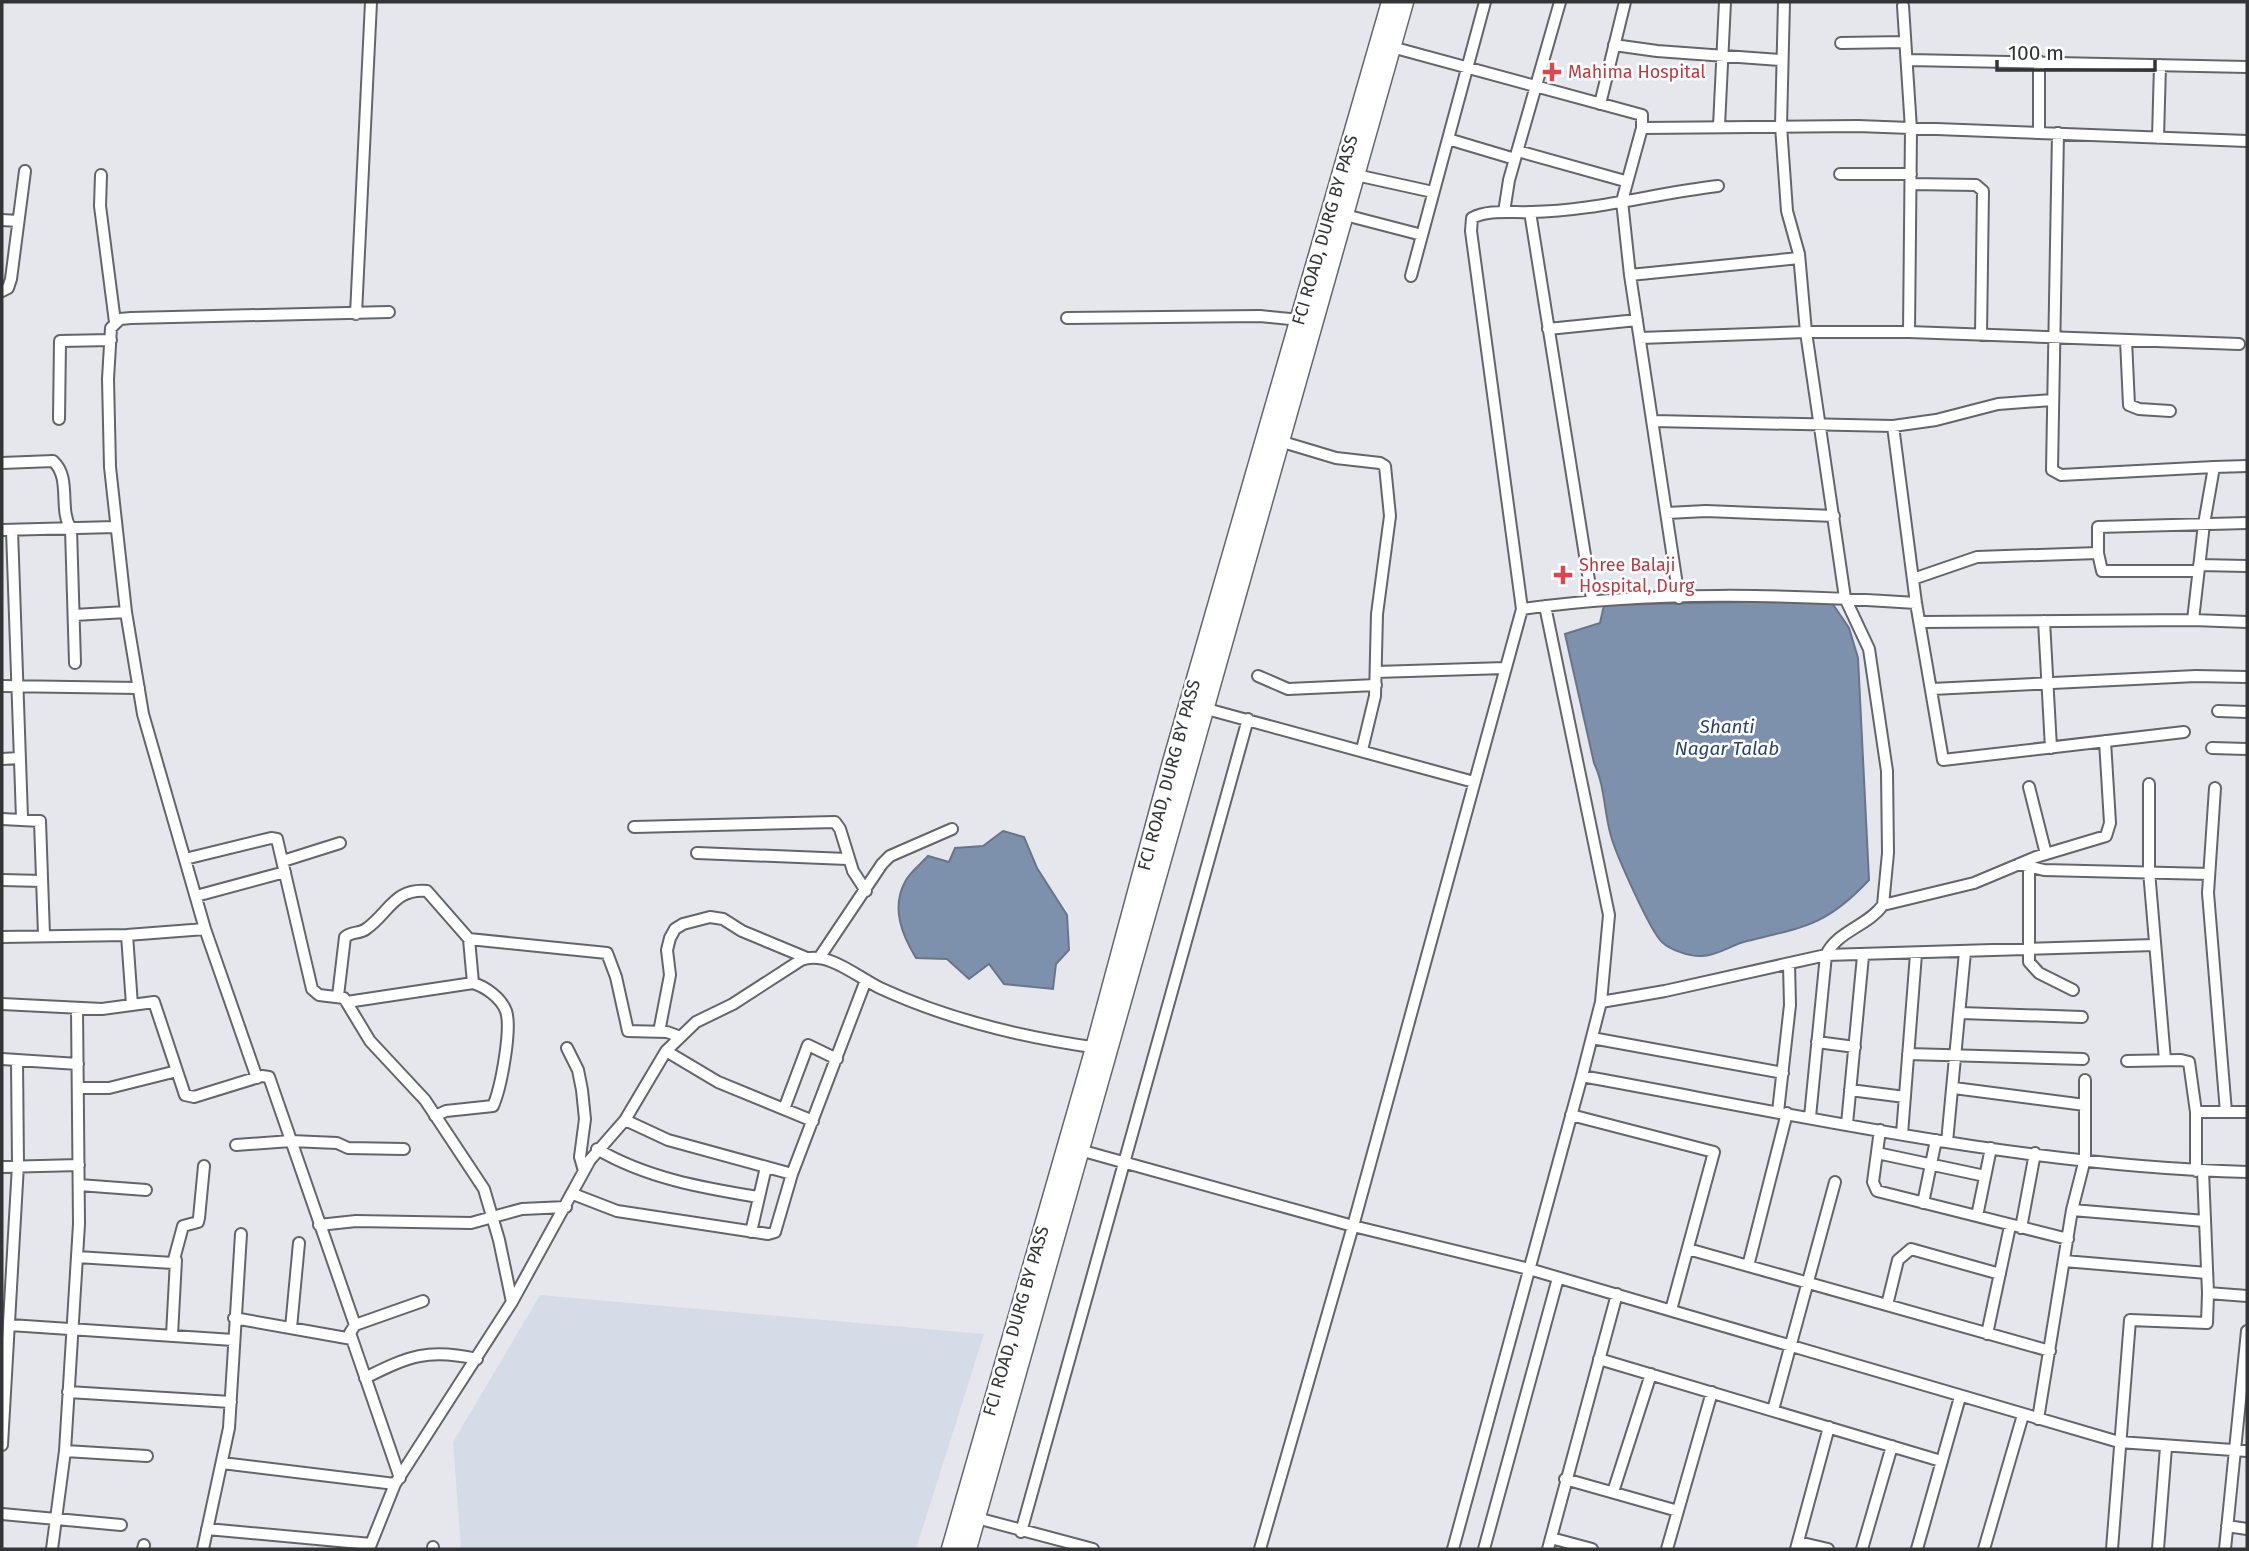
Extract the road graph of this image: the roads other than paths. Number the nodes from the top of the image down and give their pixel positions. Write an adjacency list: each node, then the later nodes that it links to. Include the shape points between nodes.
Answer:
1 (371, 2): 53 (street)
2 (1391, 2): 13 (main road, FCI ROAD, DURG BY PASS)
3 (1404, 2): 13 (main road, FCI ROAD, DURG BY PASS)
4 (1485, 2): 19 (street)
5 (1560, 2): 21 (street)
6 (1625, 2): 12 (street)
7 (1725, 2): 14 (street)
8 (1784, 2): 15 (street)
9 (1903, 6): 10 (street)
10 (1905, 42): 11 (street); 16 (street)
11 (1841, 43)
12 (1614, 45): 14 (street); 22 (street)
13 (1386, 46): 19 (street); 36 (main road, FCI ROAD, DURG BY PASS); 55 (main road, FCI ROAD, DURG BY PASS)
14 (1722, 56): 15 (street); 23 (street)
15 (1780, 60): 24 (street)
16 (1908, 60): 17 (street); 26 (street)
17 (2039, 61): 18 (street); 27 (street)
18 (2160, 65): 20 (street); 29 (street)
19 (1468, 68): 21 (street); 30 (street)
20 (2247, 68)
21 (1536, 88): 22 (street); 32 (street)
22 (1600, 104): 25 (street, via 1642,115)
23 (1719, 126): 24 (street); 25 (street)
24 (1781, 126): 26 (street); 48 (street, via 1787,211)
25 (1642, 128): 38 (street)
26 (1912, 129): 27 (street); 37 (street)
27 (2039, 132): 28 (street)
28 (2058, 133): 29 (street); 63 (street)
29 (2158, 138): 31 (street)
30 (1448, 139): 32 (street); 40 (street)
31 (2247, 141)
32 (1517, 155): 38 (street); 42 (street)
33 (25, 171): 46 (street)
34 (1840, 174): 37 (street)
35 (100, 175): 57 (street)
36 (1356, 175): 40 (street); 44 (main road, FCI ROAD, DURG BY PASS)
37 (1911, 179): 60 (street); 61 (street, via 1976,185 1983,191)
38 (1625, 181): 41 (street)
39 (1718, 186): 41 (street)
40 (1433, 192): 47 (street)
41 (1622, 201): 43 (street); 49 (street)
42 (1504, 212): 43 (street); 94 (street, via 1476,215 1470,224)
43 (1530, 212): 58 (street)
44 (1345, 215): 47 (street); 73 (main road, FCI ROAD, DURG BY PASS)
45 (2, 220): 46 (street)
46 (18, 221): 51 (street, via 11,279)
47 (1422, 235): 50 (street)
48 (1799, 258): 49 (street); 59 (street)
49 (1630, 275): 56 (street)
50 (1411, 276)
51 (2, 291)
52 (389, 312): 53 (street)
53 (356, 314): 57 (street)
54 (1067, 318): 55 (street, via 1259,316)
55 (1300, 320): 73 (main road, FCI ROAD, DURG BY PASS)
56 (1637, 320): 58 (street); 62 (street)
57 (115, 322): 64 (street)
58 (1548, 330): 91 (street)
59 (1805, 332): 60 (street); 62 (street); 71 (street)
60 (1909, 332): 61 (street)
61 (1981, 335): 63 (street)
62 (1640, 338): 70 (street)
63 (2055, 338): 65 (street); 67 (street)
64 (111, 340): 69 (street, via 60,341); 81 (street, via 108,425)
65 (2126, 340): 66 (street); 68 (street, via 2129,405)
66 (2239, 344)
67 (2052, 400): 72 (street, via 1998,404); 76 (street, via 2051,467 2055,473)
68 (2169, 411)
69 (59, 419)
70 (1654, 421): 71 (street); 77 (street)
71 (1818, 425): 72 (street); 78 (street)
72 (1893, 426): 87 (street)
73 (1273, 440): 105 (street, via 1385,466 1390,516 1377,614); 114 (main road, FCI ROAD, DURG BY PASS); 178 (main road, FCI ROAD, DURG BY PASS, via 1172,762)
74 (2, 463): 82 (street, via 53,461 62,476 66,522)
75 (2247, 466): 76 (street)
76 (2214, 467): 80 (street)
77 (1667, 513): 78 (street); 89 (street)
78 (1834, 516): 90 (street)
79 (2247, 523): 80 (street)
80 (2204, 524): 84 (street, via 2098,527); 86 (street)
81 (115, 527): 82 (street); 95 (street)
82 (71, 529): 83 (street); 96 (street)
83 (7, 530): 88 (street)
84 (2098, 554): 86 (street, via 2102,571); 87 (street, via 1977,557)
85 (2247, 566): 86 (street)
86 (2199, 568): 97 (street)
87 (1913, 579): 92 (street)
88 (8, 591): 102 (street)
89 (1679, 598): 90 (street); 91 (street)
90 (1844, 598): 92 (street); 147 (street, via 1869,649 1887,771)
91 (1592, 599): 93 (street)
92 (1916, 603): 99 (street)
93 (1545, 606): 94 (street); 166 (street, via 1609,915)
94 (1522, 609): 104 (street)
95 (126, 612): 96 (street); 112 (street)
96 (74, 615): 103 (street)
97 (2193, 620): 98 (street); 100 (street)
98 (2044, 621): 99 (street); 108 (street)
99 (1921, 622): 113 (street)
100 (2247, 622)
101 (2, 647): 102 (street)
102 (15, 647): 111 (street)
103 (75, 663)
104 (1505, 668): 105 (street); 126 (street)
105 (1376, 672): 109 (street)
106 (1258, 677): 109 (street, via 1288,689)
107 (2247, 677): 108 (street)
108 (2047, 683): 113 (street); 120 (street)
109 (1376, 685): 123 (street)
110 (2, 686): 111 (street)
111 (16, 686): 112 (street); 124 (street)
112 (138, 688): 137 (street)
113 (1932, 689): 120 (street, via 1943,760)
114 (1203, 708): 117 (street); 178 (main road, FCI ROAD, DURG BY PASS)
115 (2218, 711): 116 (street)
116 (2247, 712)
117 (1248, 719): 123 (street); 223 (street)
118 (2184, 732): 119 (street)
119 (2105, 741): 120 (street); 136 (street, via 2110,823 2106,836)
120 (2051, 748)
121 (2212, 748): 122 (street)
122 (2247, 749)
123 (1362, 750): 126 (street)
124 (19, 758): 125 (street); 131 (street)
125 (2, 759)
126 (1474, 782): 247 (street)
127 (2149, 784): 141 (street)
128 (2029, 787): 136 (street)
129 (2215, 788): 142 (street)
130 (2, 818): 131 (street)
131 (22, 818): 144 (street, via 40,821)
132 (634, 827): 138 (street, via 830,821 838,825)
133 (952, 829): 145 (street, via 890,856)
134 (340, 843): 139 (street)
135 (697, 853): 138 (street)
136 (2046, 854): 140 (street)
137 (185, 859): 139 (street, via 274,837 280,843); 146 (street)
138 (847, 859): 145 (street)
139 (284, 866): 146 (street); 165 (street, via 312,989)
140 (2024, 866): 141 (street); 147 (street); 154 (street)
141 (2149, 871): 142 (street); 153 (street)
142 (2209, 874): 202 (street)
143 (2, 880): 144 (street)
144 (42, 881): 149 (street)
145 (866, 891): 160 (street)
146 (196, 896): 148 (street)
147 (1883, 905): 157 (street, via 1835,941)
148 (205, 929): 150 (street); 192 (street)
149 (44, 935): 150 (street); 151 (street)
150 (127, 935): 168 (street)
151 (2, 937)
152 (469, 939): 163 (street); 165 (street, via 427,891 405,893 366,929 345,937); 172 (street, via 607,953 628,1031)
153 (2154, 946): 154 (street); 186 (street)
154 (2030, 947): 155 (street); 164 (street, via 2029,961 2039,974)
155 (1965, 952): 156 (street); 170 (street)
156 (1916, 954): 158 (street); 180 (street)
157 (1826, 955): 158 (street); 161 (street); 175 (street)
158 (1863, 956): 176 (street)
159 (807, 958): 160 (street); 172 (street, via 723,919 709,917 683,924 675,929 667,950 670,975); 173 (street)
160 (820, 958): 162 (street)
161 (1789, 964): 166 (street); 190 (street)
162 (866, 980): 178 (street, via 895,995 966,1018); 183 (street)
163 (473, 983): 165 (street); 205 (street, via 488,989 507,1016 495,1101 490,1108)
164 (2073, 990)
165 (342, 999): 205 (street, via 370,1041)
166 (1601, 1002): 174 (street)
167 (2, 1004): 169 (street)
168 (132, 1005): 169 (street); 189 (street, via 149,1002 158,1006)
169 (77, 1008): 188 (street)
170 (1961, 1013): 171 (street); 181 (street)
171 (2082, 1017)
172 (659, 1032): 173 (street)
173 (678, 1036): 179 (street)
174 (1592, 1038): 190 (street); 191 (street)
175 (1817, 1042): 176 (street); 206 (street)
176 (1854, 1046): 196 (street)
177 (566, 1048): 211 (street, via 579,1070)
178 (1102, 1049): 217 (main road, FCI ROAD, DURG BY PASS)
179 (666, 1051): 199 (street, via 718,1082); 207 (street)
180 (1908, 1054): 181 (street); 197 (street)
181 (1958, 1056): 184 (street); 195 (street)
182 (2, 1059): 185 (street)
183 (837, 1059): 199 (street, via 808,1045); 208 (street)
184 (2082, 1059)
185 (17, 1060): 188 (street); 225 (street)
186 (2165, 1060): 187 (street); 201 (street, via 2189,1062)
187 (2127, 1061)
188 (78, 1064): 194 (street)
189 (177, 1071): 192 (street, via 182,1091 194,1097); 194 (street, via 109,1088)
190 (1783, 1073): 200 (street)
191 (1582, 1076): 200 (street); 204 (street)
192 (257, 1078): 213 (street, via 270,1077)
193 (2085, 1080): 198 (street)
194 (78, 1088): 226 (street)
195 (1954, 1088): 198 (street); 214 (street)
196 (1850, 1090): 197 (street); 209 (street)
197 (1905, 1097): 212 (street)
198 (2085, 1105): 222 (street)
199 (784, 1109): 208 (street)
200 (1782, 1112): 206 (street); 257 (street)
201 (2196, 1112): 202 (street); 231 (street)
202 (2226, 1112): 203 (street)
203 (2247, 1112)
204 (1571, 1115): 253 (street, via 1714,1152); 258 (street)
205 (435, 1116): 244 (street, via 484,1189)
206 (1810, 1117): 209 (street)
207 (625, 1120): 216 (street); 229 (street, via 668,1140)
208 (813, 1121): 233 (street)
209 (1847, 1124): 210 (street)
210 (1880, 1130): 212 (street); 220 (street)
211 (585, 1132): 216 (street); 230 (street, via 580,1157)
212 (1902, 1134): 214 (street)
213 (291, 1141): 215 (street); 219 (street); 246 (street)
214 (1941, 1141): 218 (street); 224 (street)
215 (236, 1145)
216 (600, 1147): 230 (street); 239 (street, via 625,1164 665,1178)
217 (1074, 1148): 223 (street); 310 (main road, FCI ROAD, DURG BY PASS)
218 (1991, 1148): 221 (street); 234 (street)
219 (404, 1149)
220 (1877, 1153): 224 (street); 240 (street, via 1873,1182 1877,1191)
221 (2035, 1153): 222 (street); 248 (street)
222 (2085, 1159): 231 (street); 242 (street)
223 (1124, 1163): 247 (street); 316 (street)
224 (1931, 1164): 234 (street); 240 (street)
225 (18, 1165): 226 (street); 228 (street); 271 (street)
226 (79, 1165): 236 (street)
227 (204, 1166): 255 (street, via 198,1222 183,1226)
228 (2, 1167)
229 (766, 1167): 233 (street); 239 (street)
230 (584, 1171): 238 (street)
231 (2200, 1171): 232 (street); 245 (street)
232 (2247, 1172)
233 (792, 1174): 249 (street, via 775,1232)
234 (1985, 1176): 243 (street)
235 (1835, 1182): 262 (street)
236 (79, 1185): 237 (street); 254 (street)
237 (146, 1190)
238 (573, 1195): 241 (street); 249 (street, via 617,1211)
239 (758, 1197): 249 (street)
240 (1923, 1203): 243 (street)
241 (566, 1207): 244 (street, via 539,1206); 267 (street)
242 (2072, 1210): 245 (street); 251 (street)
243 (1977, 1216): 248 (street)
244 (493, 1217): 246 (street, via 471,1223 356,1221); 267 (street)
245 (2205, 1221): 259 (street)
246 (319, 1225): 272 (street)
247 (1353, 1226): 258 (street); 325 (street)
248 (2015, 1227): 251 (street); 260 (street)
249 (751, 1232)
250 (241, 1234): 270 (street)
251 (2068, 1239): 256 (street)
252 (299, 1243): 274 (street)
253 (1688, 1250): 257 (street); 269 (street)
254 (77, 1257): 255 (street, via 168,1264); 273 (street)
255 (176, 1260): 277 (street)
256 (2064, 1261): 259 (street); 281 (street)
257 (1748, 1266): 262 (street)
258 (1529, 1269): 261 (street); 326 (street)
259 (2207, 1273): 263 (street)
260 (2000, 1274): 268 (street, via 1911,1249 1898,1260); 276 (street)
261 (1558, 1278): 264 (street); 327 (street)
262 (1809, 1284): 268 (street); 280 (street)
263 (2208, 1293): 265 (street); 295 (street, via 2207,1323 2130,1320)
264 (1617, 1294): 269 (street); 283 (street)
265 (2247, 1296)
266 (423, 1301): 272 (street)
267 (512, 1301): 282 (street)
268 (1886, 1305): 276 (street)
269 (1671, 1310): 280 (street)
270 (234, 1318): 274 (street); 279 (street)
271 (10, 1325): 273 (street); 286 (street)
272 (355, 1325): 278 (street)
273 (72, 1328): 277 (street); 287 (street)
274 (291, 1328): 278 (street)
275 (2247, 1331): 301 (street)
276 (1987, 1334): 281 (street)
277 (172, 1335): 279 (street)
278 (352, 1339): 285 (street)
279 (233, 1340): 290 (street)
280 (1791, 1346): 289 (street); 291 (street)
281 (2050, 1351): 293 (street)
282 (477, 1359): 285 (street, via 450,1353 419,1354); 306 (street)
283 (1599, 1359): 284 (street); 305 (street)
284 (1651, 1374): 288 (street); 307 (street)
285 (365, 1378): 306 (street)
286 (4, 1389): 296 (street)
287 (68, 1392): 290 (street); 299 (street)
288 (1712, 1392): 291 (street); 308 (street)
289 (1959, 1397): 292 (street); 303 (street)
290 (231, 1402): 304 (street)
291 (1773, 1410): 294 (street)
292 (2023, 1415): 293 (street); 333 (street)
293 (2038, 1419): 295 (street)
294 (1829, 1427): 297 (street); 318 (street)
295 (2119, 1442): 298 (street); 334 (street)
296 (2, 1445)
297 (1892, 1446): 303 (street); 331 (street)
298 (2166, 1447): 301 (street); 335 (street)
299 (65, 1451): 302 (street); 311 (street)
300 (2247, 1451): 301 (street)
301 (2234, 1452): 313 (street)
302 (148, 1456)
303 (1941, 1461): 332 (street)
304 (222, 1463): 306 (street); 315 (street)
305 (1565, 1479): 307 (street); 317 (street)
306 (397, 1481): 319 (street)
307 (1614, 1492): 308 (street)
308 (1678, 1511): 329 (street)
309 (2, 1514): 311 (street)
310 (968, 1515): 316 (street); 322 (main road, FCI ROAD, DURG BY PASS); 323 (main road, FCI ROAD, DURG BY PASS)
311 (56, 1519): 312 (street); 320 (street)
312 (121, 1525)
313 (2227, 1526): 314 (street); 336 (street)
314 (2247, 1529)
315 (208, 1530): 319 (street); 321 (street)
316 (1021, 1532): 324 (street)
317 (1549, 1544): 328 (street)
318 (1797, 1546): 330 (street)
319 (370, 1547)
320 (52, 1549)
321 (203, 1549)
322 (951, 1549)
323 (967, 1549)
324 (1093, 1549)
325 (1260, 1549)
326 (1453, 1549)
327 (1484, 1549)
328 (1592, 1549)
329 (1667, 1549)
330 (1828, 1549)
331 (1862, 1549)
332 (1917, 1549)
333 (1984, 1549)
334 (2112, 1549)
335 (2158, 1549)
336 (2225, 1549)

